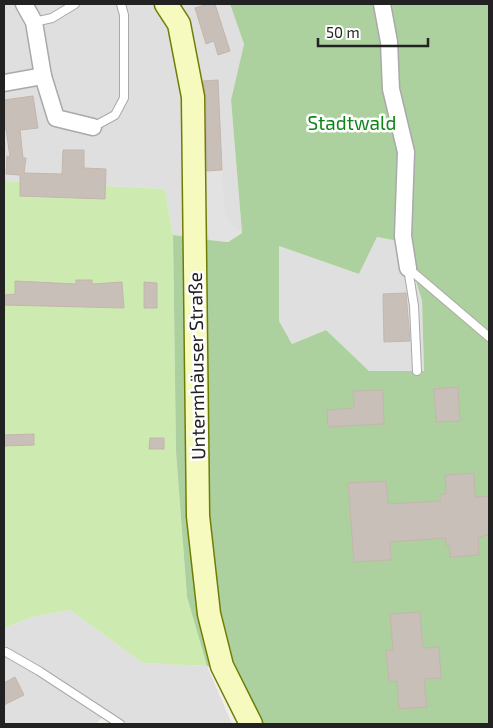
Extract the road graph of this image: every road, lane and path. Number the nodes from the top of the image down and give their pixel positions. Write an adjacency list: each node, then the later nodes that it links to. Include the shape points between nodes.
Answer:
1 (24, 4): 6 (street)
2 (75, 4): 6 (lane, via 52,18)
3 (121, 4): 9 (lane, via 124,15 124,98 115,115)
4 (166, 4): 15 (main road, Untermhäuser Straße, via 179,24 193,97 198,516 209,614 222,666)
5 (382, 4): 10 (street, via 389,42 391,89 406,152 403,236)
6 (34, 22): 7 (street)
7 (43, 76): 8 (street); 9 (street, via 56,118)
8 (4, 82)
9 (93, 127)
10 (408, 268): 11 (lane); 12 (lane, via 414,306)
11 (489, 337)
12 (417, 371)
13 (6, 652): 14 (lane)
14 (120, 724)
15 (251, 724)

